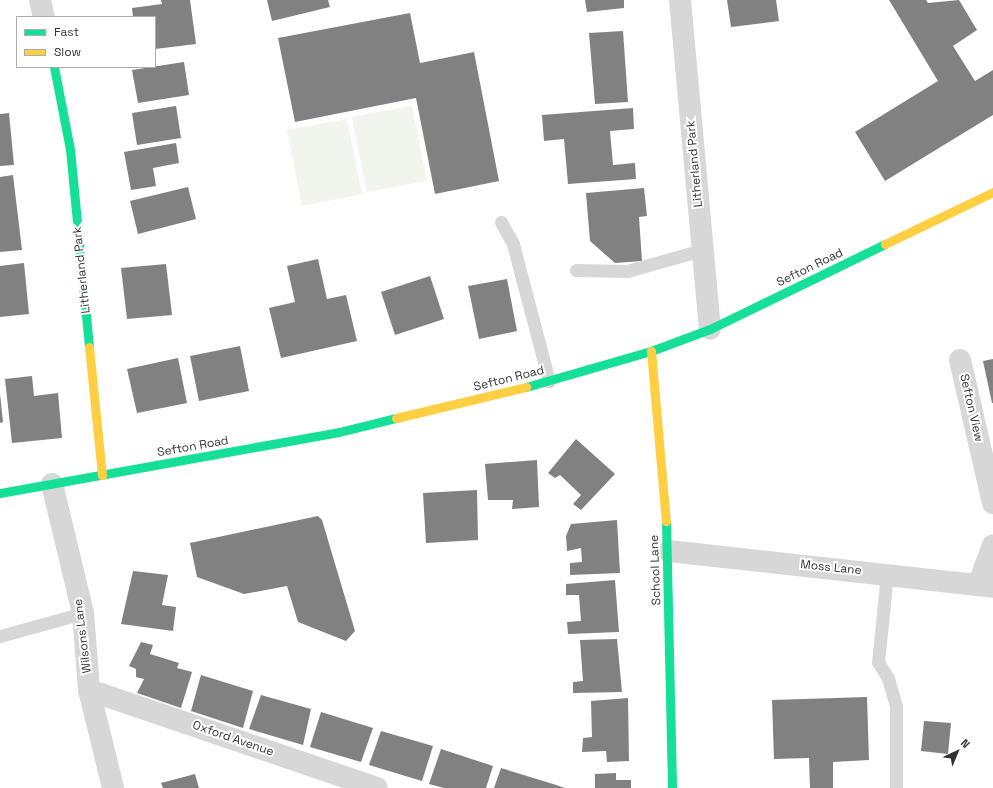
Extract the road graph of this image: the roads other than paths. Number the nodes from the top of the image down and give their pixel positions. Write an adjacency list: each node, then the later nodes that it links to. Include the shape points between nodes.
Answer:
1 (40, 0): 3 (street)
2 (680, 0): 7 (street, Litherland Park)
3 (44, 16)
4 (54, 68): 13 (main road, Litherland Park, via 70,149)
5 (993, 192): 9 (main road, Sefton Road)
6 (501, 222): 12 (lane, via 513,244)
7 (702, 250): 8 (lane, via 627,271); 9 (street, Litherland Park)
8 (576, 270)
9 (710, 329): 10 (main road, Sefton Road)
10 (651, 351): 12 (main road, Sefton Road); 18 (main road, School Lane)
11 (960, 360): 16 (street, Sefton View)
12 (548, 381): 13 (main road, Sefton Road, via 339,432)
13 (102, 475): 14 (main road, Sefton Road)
14 (52, 484): 15 (main road, Sefton Road); 21 (street, Wilsons Lane)
15 (0, 493)
16 (993, 503)
17 (993, 545): 20 (street)
18 (669, 550): 19 (street, Moss Lane); 26 (main road, School Lane)
19 (887, 574): 20 (street, Moss Lane); 27 (lane, via 878,662 888,678 896,706)
20 (986, 585)
21 (83, 613): 22 (lane); 23 (street, Wilsons Lane)
22 (0, 636)
23 (89, 690): 24 (street, Wilsons Lane); 25 (street, Oxford Avenue)
24 (113, 788)
25 (377, 788)
26 (672, 788)
27 (896, 788)

